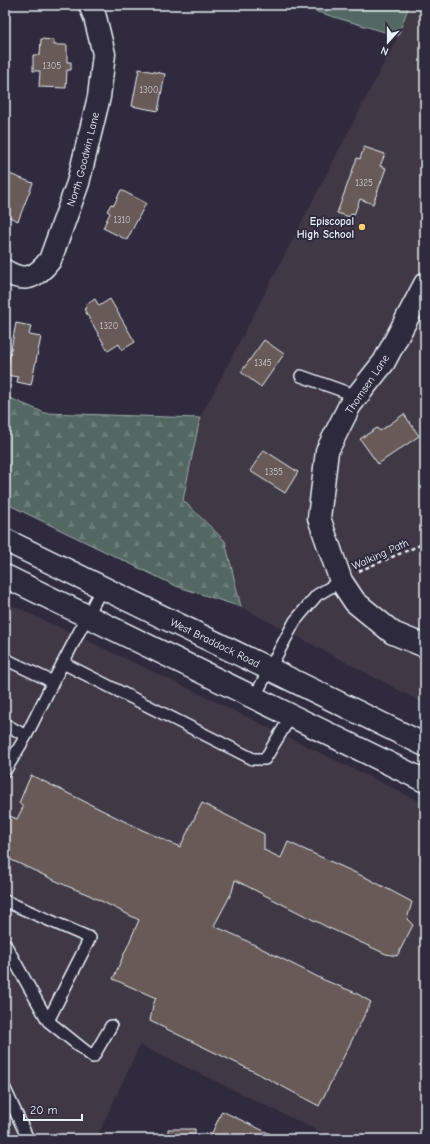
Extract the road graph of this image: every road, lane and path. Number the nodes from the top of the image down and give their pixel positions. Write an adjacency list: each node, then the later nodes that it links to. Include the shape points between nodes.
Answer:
1 (90, 5): 2 (main road, North Goodwin Lane, via 104,54 99,97 78,183 50,260 42,271 32,277 15,277)
2 (5, 271)
3 (425, 284): 5 (main road, Thomsen Lane, via 384,362)
4 (301, 376): 5 (lane)
5 (357, 396): 9 (main road, Thomsen Lane, via 327,452 319,518)
6 (5, 540): 10 (main road, West Braddock Road)
7 (425, 543): 9 (path, Walking Path)
8 (5, 576): 11 (main road)
9 (341, 581): 12 (main road, Thomsen Lane, via 356,602 393,633); 15 (lane, via 317,595 295,621)
10 (102, 588): 11 (lane); 15 (main road, West Braddock Road)
11 (88, 616): 14 (lane); 17 (main road)
12 (425, 646)
13 (5, 659): 16 (lane)
14 (63, 663): 16 (lane); 18 (lane, via 253,759 265,760)
15 (270, 669): 17 (lane); 21 (main road, West Braddock Road)
16 (53, 682): 20 (lane)
17 (254, 698): 18 (main road)
18 (291, 716): 23 (main road)
19 (5, 724): 20 (lane)
20 (26, 736): 22 (lane)
21 (425, 745)
22 (5, 771)
23 (425, 781)
24 (5, 901): 26 (lane, via 90,938)
25 (5, 944): 26 (lane)
26 (48, 1021): 27 (lane, via 93,1057)
27 (111, 1026)
28 (5, 1089): 29 (lane)
29 (28, 1139)

